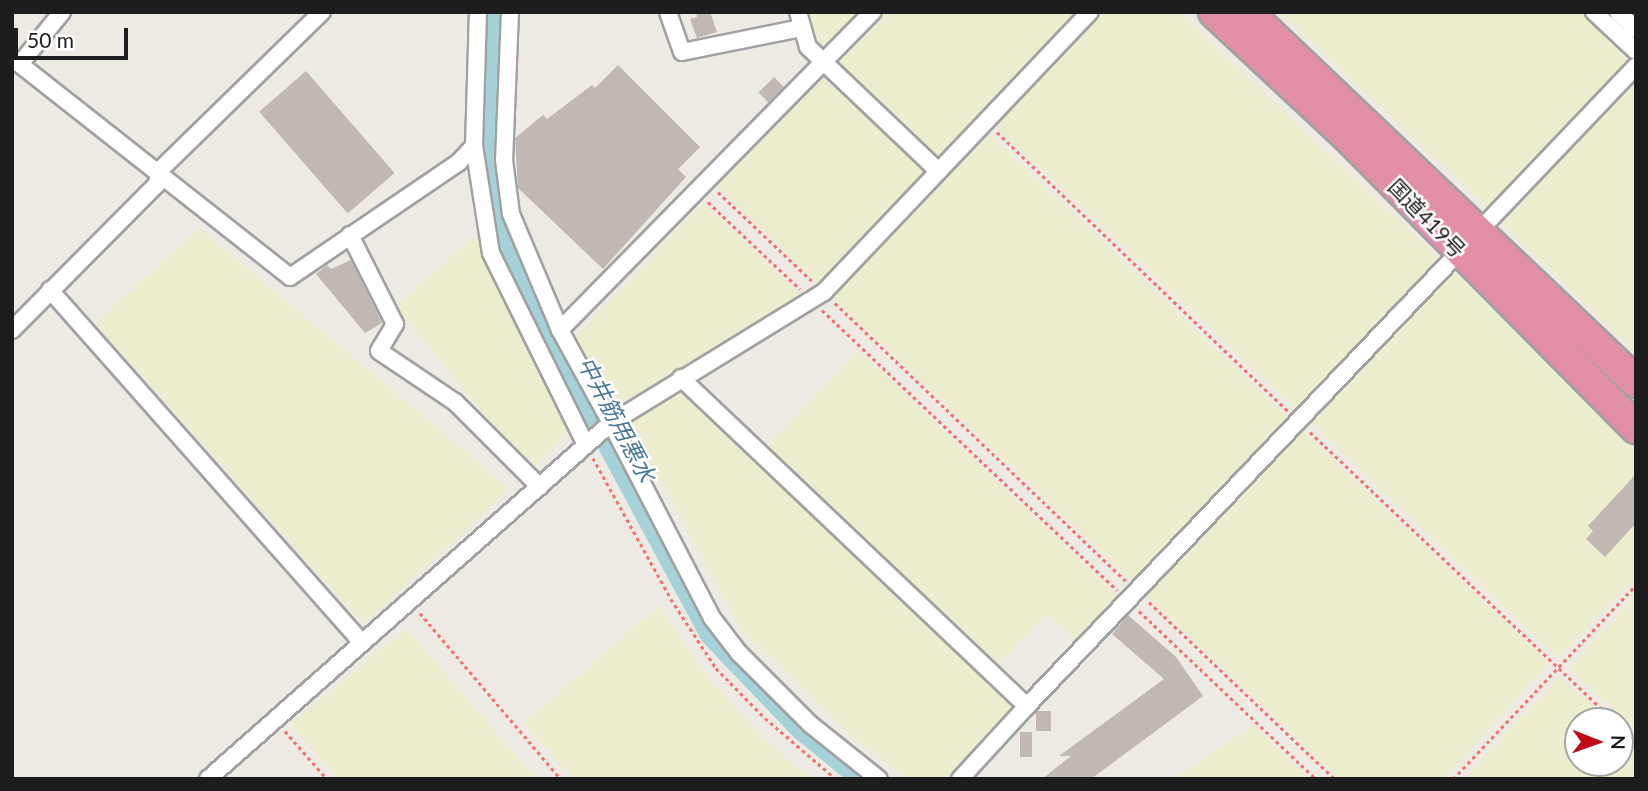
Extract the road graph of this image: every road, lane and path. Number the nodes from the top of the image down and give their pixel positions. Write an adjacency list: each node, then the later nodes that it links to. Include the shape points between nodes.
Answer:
1 (62, 12): 15 (street)
2 (322, 12): 21 (street)
3 (478, 12): 18 (street)
4 (510, 12): 19 (street)
5 (668, 12): 12 (street, via 682,52)
6 (873, 12): 16 (street)
7 (1090, 12): 22 (street)
8 (1214, 12): 25 (highway, 国道419号)
9 (1247, 12): 25 (highway, 国道419号)
10 (1594, 12): 14 (street)
11 (1618, 12): 13 (street)
12 (800, 20): 16 (street, via 808,47)
13 (1636, 30)
14 (1636, 51)
15 (16, 61): 21 (street)
16 (825, 64): 22 (street); 23 (street)
17 (1636, 66): 25 (street)
18 (475, 95): 19 (street); 20 (street)
19 (506, 96): 29 (street, via 504,160 511,214)
20 (474, 146): 24 (street, via 458,163); 34 (street, via 491,253)
21 (160, 170): 24 (street, via 290,277); 26 (street, via 157,184)
22 (938, 171): 27 (street)
23 (703, 187): 27 (path); 27 (path); 29 (street)
24 (350, 235): 35 (street, via 395,324 379,351 454,402)
25 (1469, 242): 31 (highway, 国道419号); 33 (highway, 国道419号); 37 (street)
26 (50, 290): 28 (street); 39 (street)
27 (819, 297): 30 (street); 37 (path); 37 (path)
28 (12, 330)
29 (560, 330): 32 (street)
30 (681, 378): 32 (street); 40 (street)
31 (1636, 382)
32 (611, 423): 34 (street); 45 (street, via 712,618 739,653 810,724)
33 (1636, 428)
34 (585, 443): 35 (street)
35 (540, 487): 38 (street)
36 (1636, 585): 49 (path)
37 (1132, 595): 40 (street); 47 (path); 48 (path)
38 (411, 603): 39 (street); 44 (path)
39 (361, 641): 41 (street)
40 (1027, 706): 46 (street)
41 (275, 719): 42 (street); 43 (path)
42 (208, 779)
43 (327, 779)
44 (561, 779)
45 (879, 779)
46 (960, 779)
47 (1316, 779)
48 (1335, 779)
49 (1453, 779)

